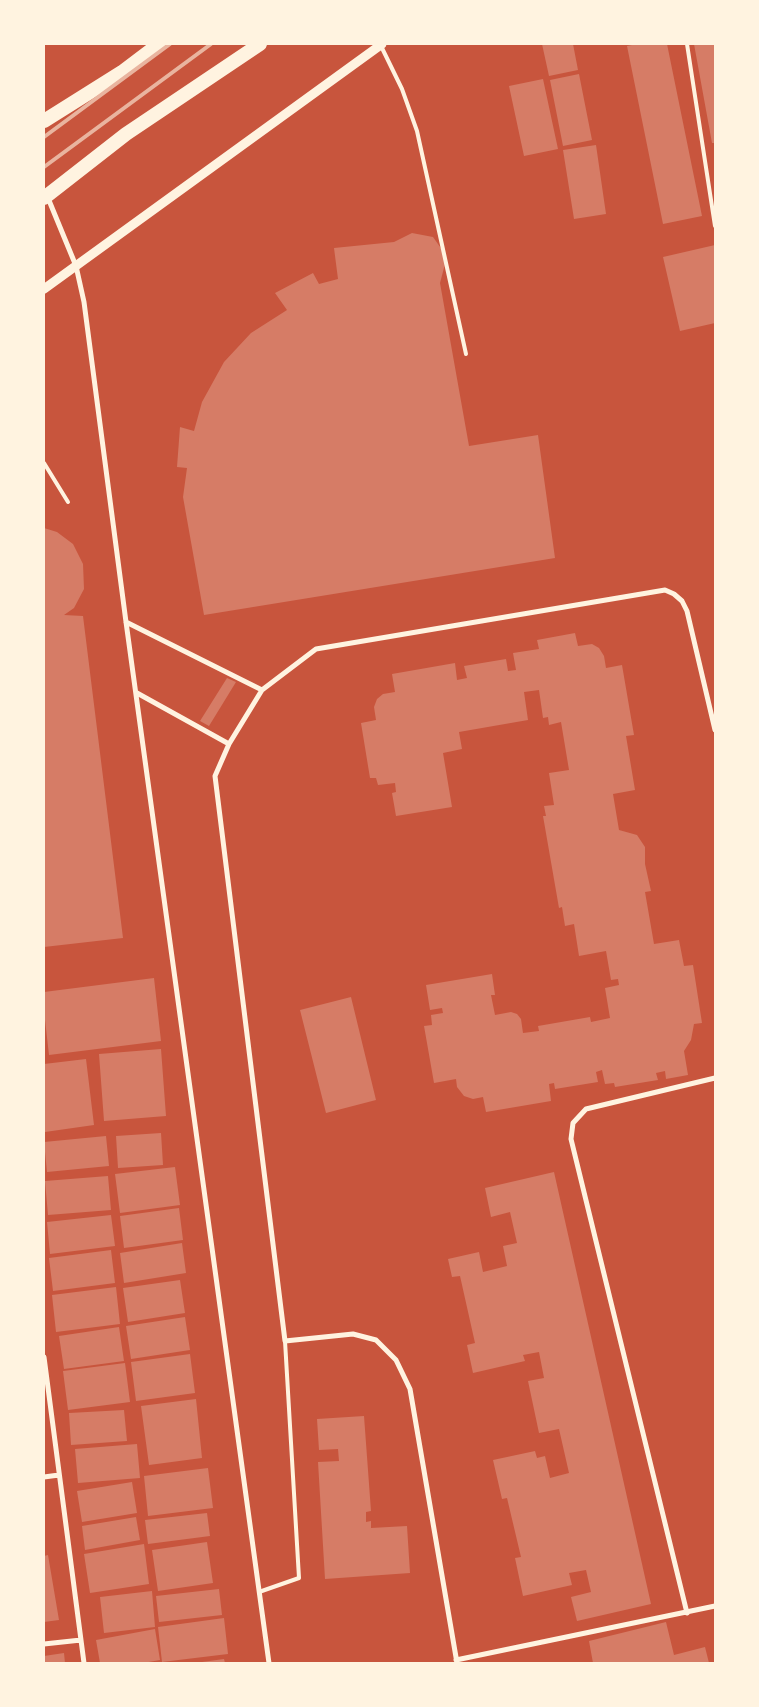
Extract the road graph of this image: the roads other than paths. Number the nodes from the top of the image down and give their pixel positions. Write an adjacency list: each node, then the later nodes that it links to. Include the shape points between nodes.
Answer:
1 (159, 44): 5 (highway, via 122,72)
2 (260, 44): 6 (highway, via 126,134)
3 (380, 44): 8 (street); 10 (lane, via 402,90 416,130)
4 (687, 44): 7 (lane)
5 (44, 121)
6 (45, 196): 8 (street)
7 (715, 226)
8 (76, 266): 9 (street); 13 (street, via 84,302)
9 (44, 290)
10 (466, 354)
11 (44, 463): 12 (lane)
12 (68, 502)
13 (126, 622): 14 (street); 15 (street)
14 (262, 690): 16 (street, via 322,647 665,590 682,601 687,611); 17 (street)
15 (137, 693): 17 (street); 23 (street)
16 (715, 730)
17 (229, 744): 19 (street, via 215,776 216,787)
18 (715, 1078): 25 (street, via 586,1109 573,1123 571,1139)
19 (285, 1341): 23 (lane, via 299,1578); 28 (street, via 353,1334 376,1340 396,1360 410,1389)
20 (44, 1357): 21 (street)
21 (59, 1475): 22 (street); 26 (street)
22 (44, 1477)
23 (259, 1592): 30 (street)
24 (715, 1606): 25 (street)
25 (687, 1613): 28 (street)
26 (81, 1640): 27 (street); 29 (street)
27 (44, 1644)
28 (457, 1662)
29 (84, 1663)
30 (269, 1663)

